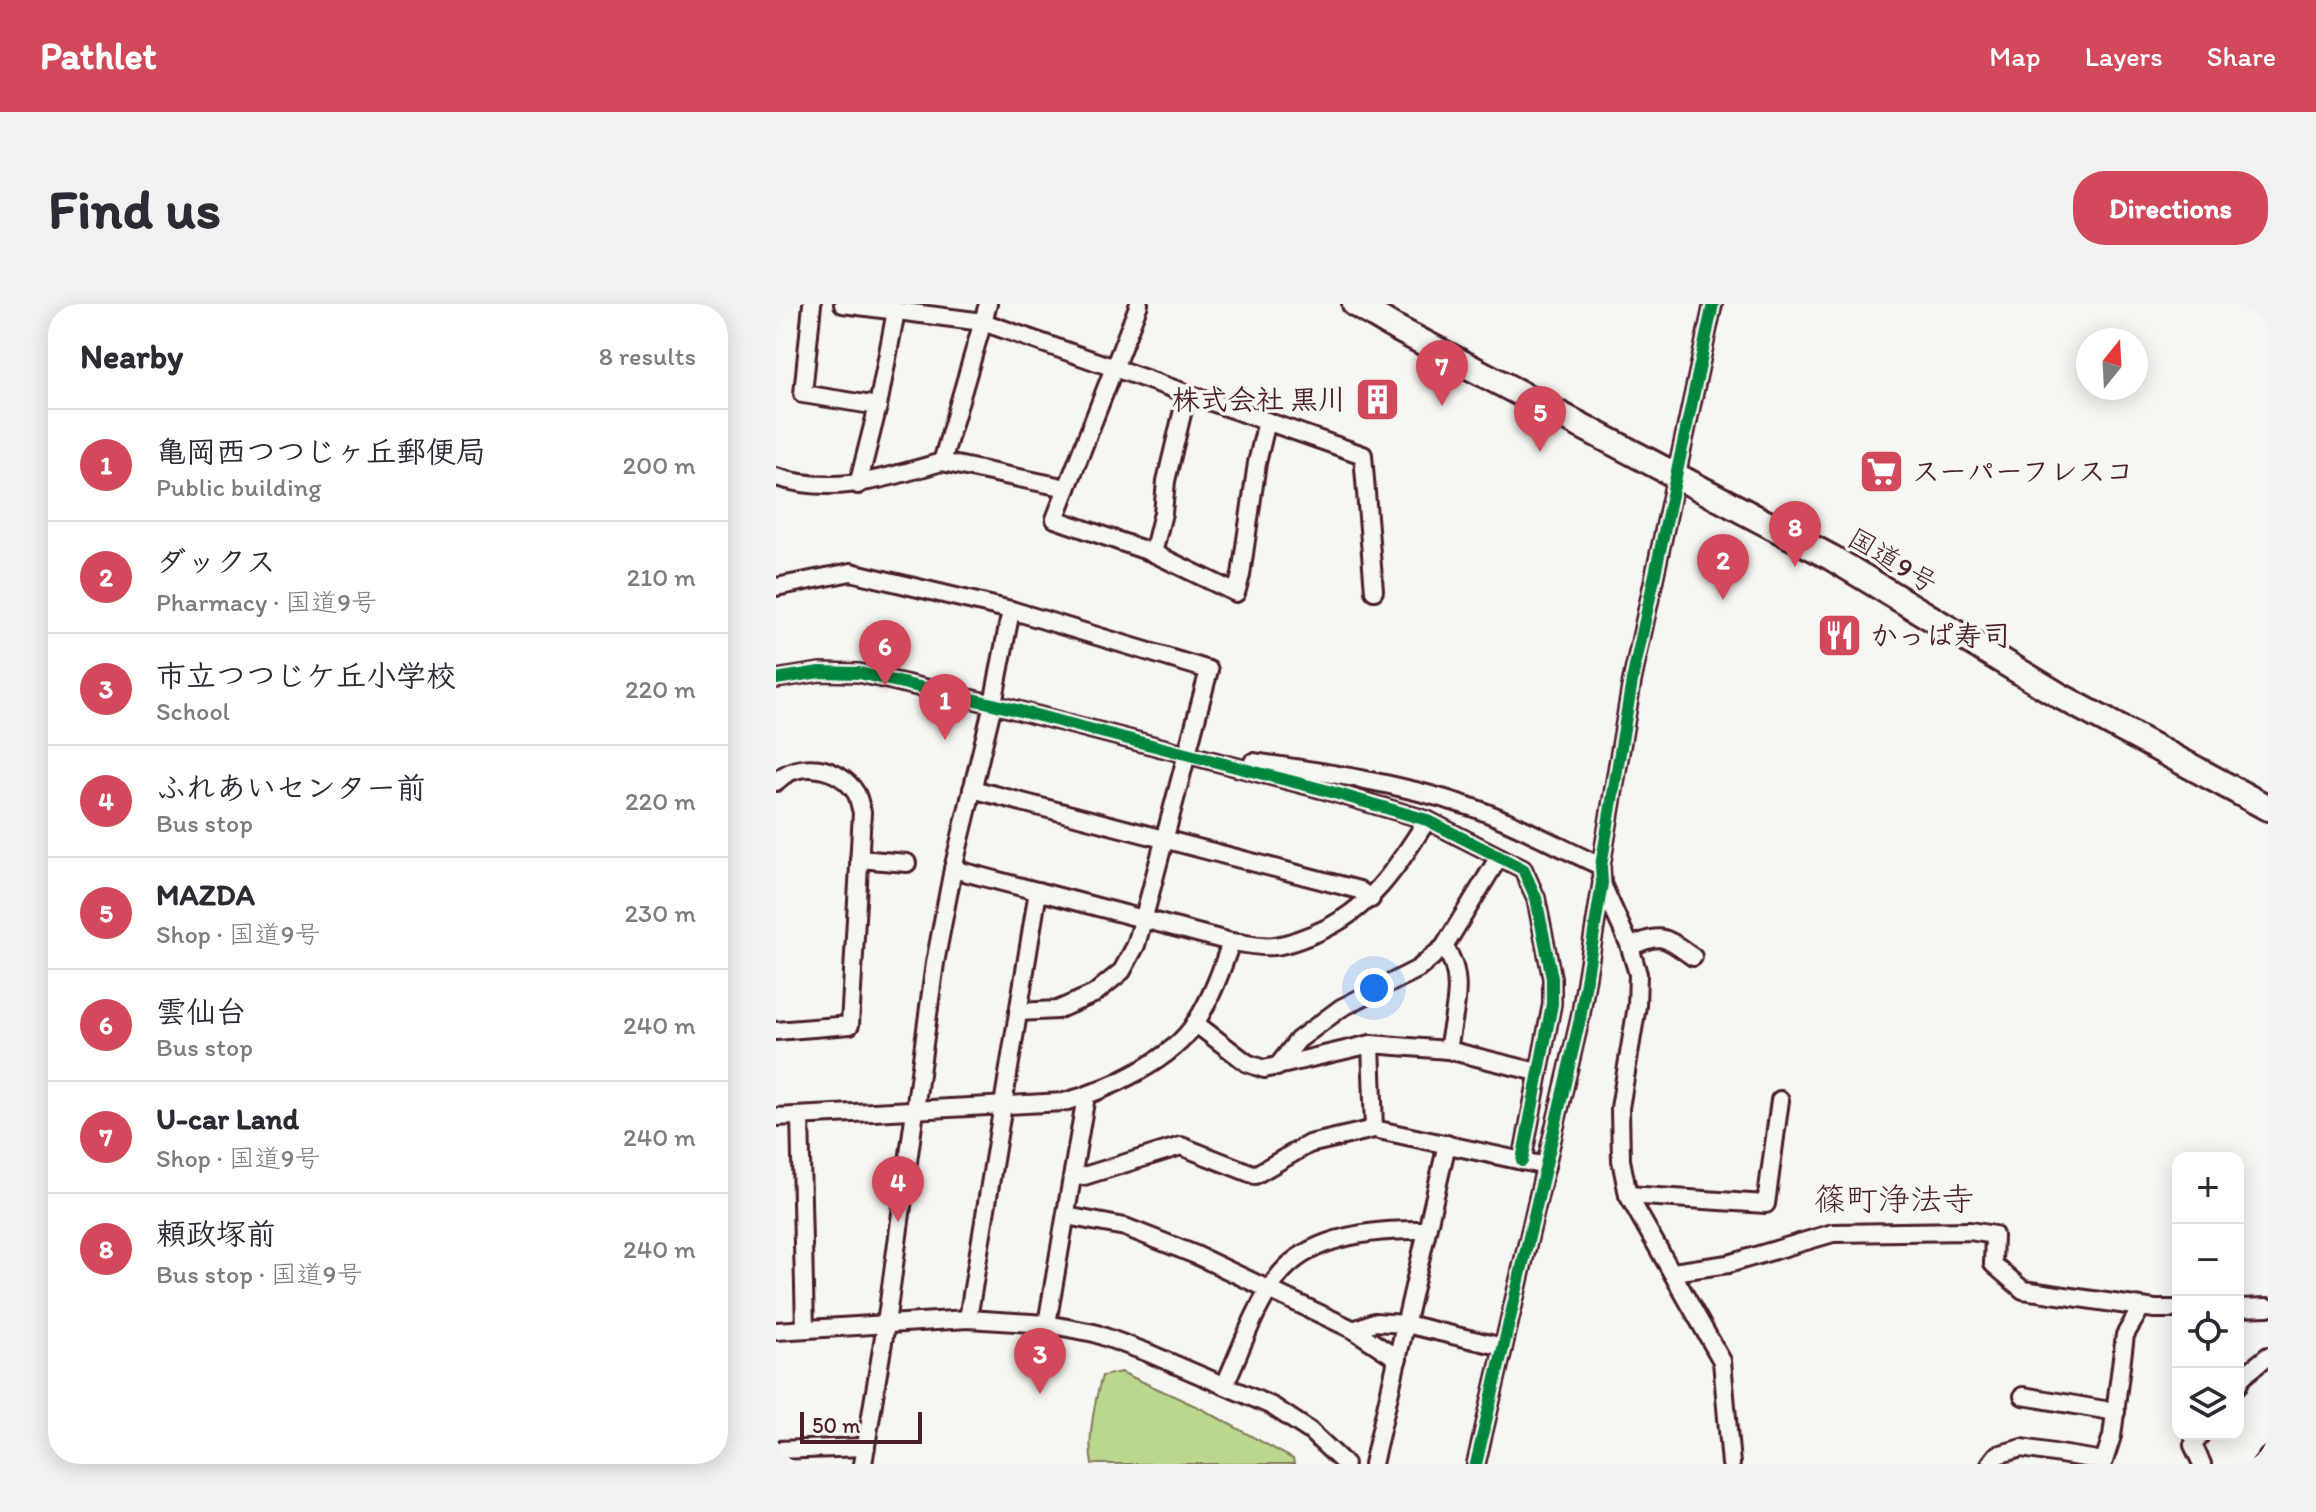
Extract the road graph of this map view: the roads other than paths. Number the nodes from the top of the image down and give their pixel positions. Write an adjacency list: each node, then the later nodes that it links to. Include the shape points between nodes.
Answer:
1 (812, 304): 11 (street, via 803,394)
2 (843, 304): 7 (street)
3 (988, 304): 8 (street)
4 (1139, 304): 9 (street)
5 (1355, 304): 15 (highway, 国道9号)
6 (1713, 304): 15 (street)
7 (896, 311): 8 (street); 11 (street)
8 (983, 322): 9 (street); 13 (street)
9 (1114, 368): 10 (street); 17 (street)
10 (1187, 393): 12 (street); 18 (street)
11 (878, 406): 16 (street)
12 (1267, 421): 18 (street, via 1236,593); 20 (street, via 1363,455)
13 (942, 462): 16 (street); 17 (street)
14 (776, 477): 16 (street, via 801,485)
15 (1676, 477): 27 (highway, 国道9号, via 1832,558 2060,696); 34 (street, via 1632,681)
16 (858, 485)
17 (1067, 488): 18 (street, via 1055,519)
18 (1153, 553)
19 (776, 587): 21 (street, via 851,572)
20 (1374, 591)
21 (1011, 610): 23 (street); 24 (street, via 1209,670)
22 (776, 679): 23 (street, via 859,673)
23 (993, 704): 24 (street); 26 (street)
24 (1187, 754): 28 (street); 29 (street); 34 (street, via 1315,770 1415,790 1471,807)
25 (776, 782): 31 (street, via 799,768 840,777 856,793 862,812)
26 (972, 789): 29 (street); 33 (street)
27 (2268, 808)
28 (1427, 820): 30 (street); 36 (street)
29 (1165, 839): 36 (street, via 1359,890); 37 (street)
30 (1499, 857): 39 (street); 48 (street, via 1523,869 1536,898 1552,978 1552,1004)
31 (859, 859): 32 (street); 44 (street, via 850,1025)
32 (907, 863)
33 (953, 869): 35 (street); 52 (street)
34 (1602, 875): 40 (street); 58 (street, via 1580,1019)
35 (1038, 891): 37 (street); 42 (street)
36 (1371, 899): 38 (street, via 1336,925 1303,938 1273,946)
37 (1144, 917): 38 (street); 42 (street, via 1122,971 1094,994 1057,1010)
38 (1231, 942): 43 (street, via 1219,979)
39 (1444, 947): 46 (street, via 1455,960 1458,981); 47 (street, via 1418,969 1341,1008 1298,1040)
40 (1630, 947): 41 (street, via 1651,937 1666,937); 60 (street, via 1638,974 1637,1006 1620,1108)
41 (1693, 957)
42 (1018, 1012): 51 (street)
43 (1195, 1023): 47 (street, via 1247,1063); 49 (street, via 1163,1054)
44 (776, 1031)
45 (1371, 1044): 46 (street); 47 (street); 55 (street)
46 (1448, 1050): 48 (street)
47 (1277, 1067)
48 (1537, 1072): 57 (street)
49 (1086, 1096): 51 (street); 59 (street)
50 (1780, 1100): 60 (street, via 1766,1204)
51 (1003, 1106): 52 (street); 69 (street)
52 (916, 1108): 53 (street); 70 (street)
53 (800, 1116): 54 (street); 73 (street)
54 (776, 1117)
55 (1374, 1129): 56 (street); 59 (street, via 1309,1144 1255,1175 1181,1146)
56 (1447, 1144): 57 (street); 62 (street)
57 (1522, 1161): 58 (street)
58 (1546, 1166): 76 (street)
59 (1073, 1175): 61 (street)
60 (1628, 1195): 63 (street)
61 (1066, 1216): 64 (street, via 1125,1227); 71 (street)
62 (1426, 1230): 64 (street, via 1346,1237 1310,1249 1279,1274); 72 (street)
63 (1673, 1272): 66 (street, via 1728,1264 1833,1233 1970,1231 1994,1235 1993,1264 2023,1290); 90 (street, via 1722,1361)
64 (1269, 1290): 74 (street); 80 (street)
65 (2268, 1307): 67 (street)
66 (2141, 1308): 68 (street); 82 (street, via 2125,1335)
67 (2244, 1308)
68 (2172, 1309)
69 (968, 1319): 70 (street); 71 (street)
70 (886, 1324): 73 (street); 85 (street)
71 (1047, 1324): 80 (street, via 1094,1333)
72 (1406, 1324): 74 (street, via 1374,1322); 76 (street); 78 (street)
73 (805, 1329): 75 (street)
74 (1354, 1330): 78 (street)
75 (776, 1331)
76 (1503, 1347): 89 (street)
77 (2268, 1356): 79 (street)
78 (1398, 1359): 88 (street)
79 (2244, 1375)
80 (1225, 1384): 87 (street, via 1310,1431)
81 (2023, 1396): 82 (street)
82 (2116, 1412): 91 (street, via 2104,1461 2022,1448 1997,1455)
83 (2197, 1440): 92 (street, via 2193,1445)
84 (776, 1450): 85 (street)
85 (865, 1456)
86 (2268, 1457): 93 (street)
87 (1341, 1463)
88 (1373, 1464)
89 (1476, 1464)
90 (1731, 1464)
91 (1990, 1464)
92 (2202, 1464)
93 (2262, 1464)

